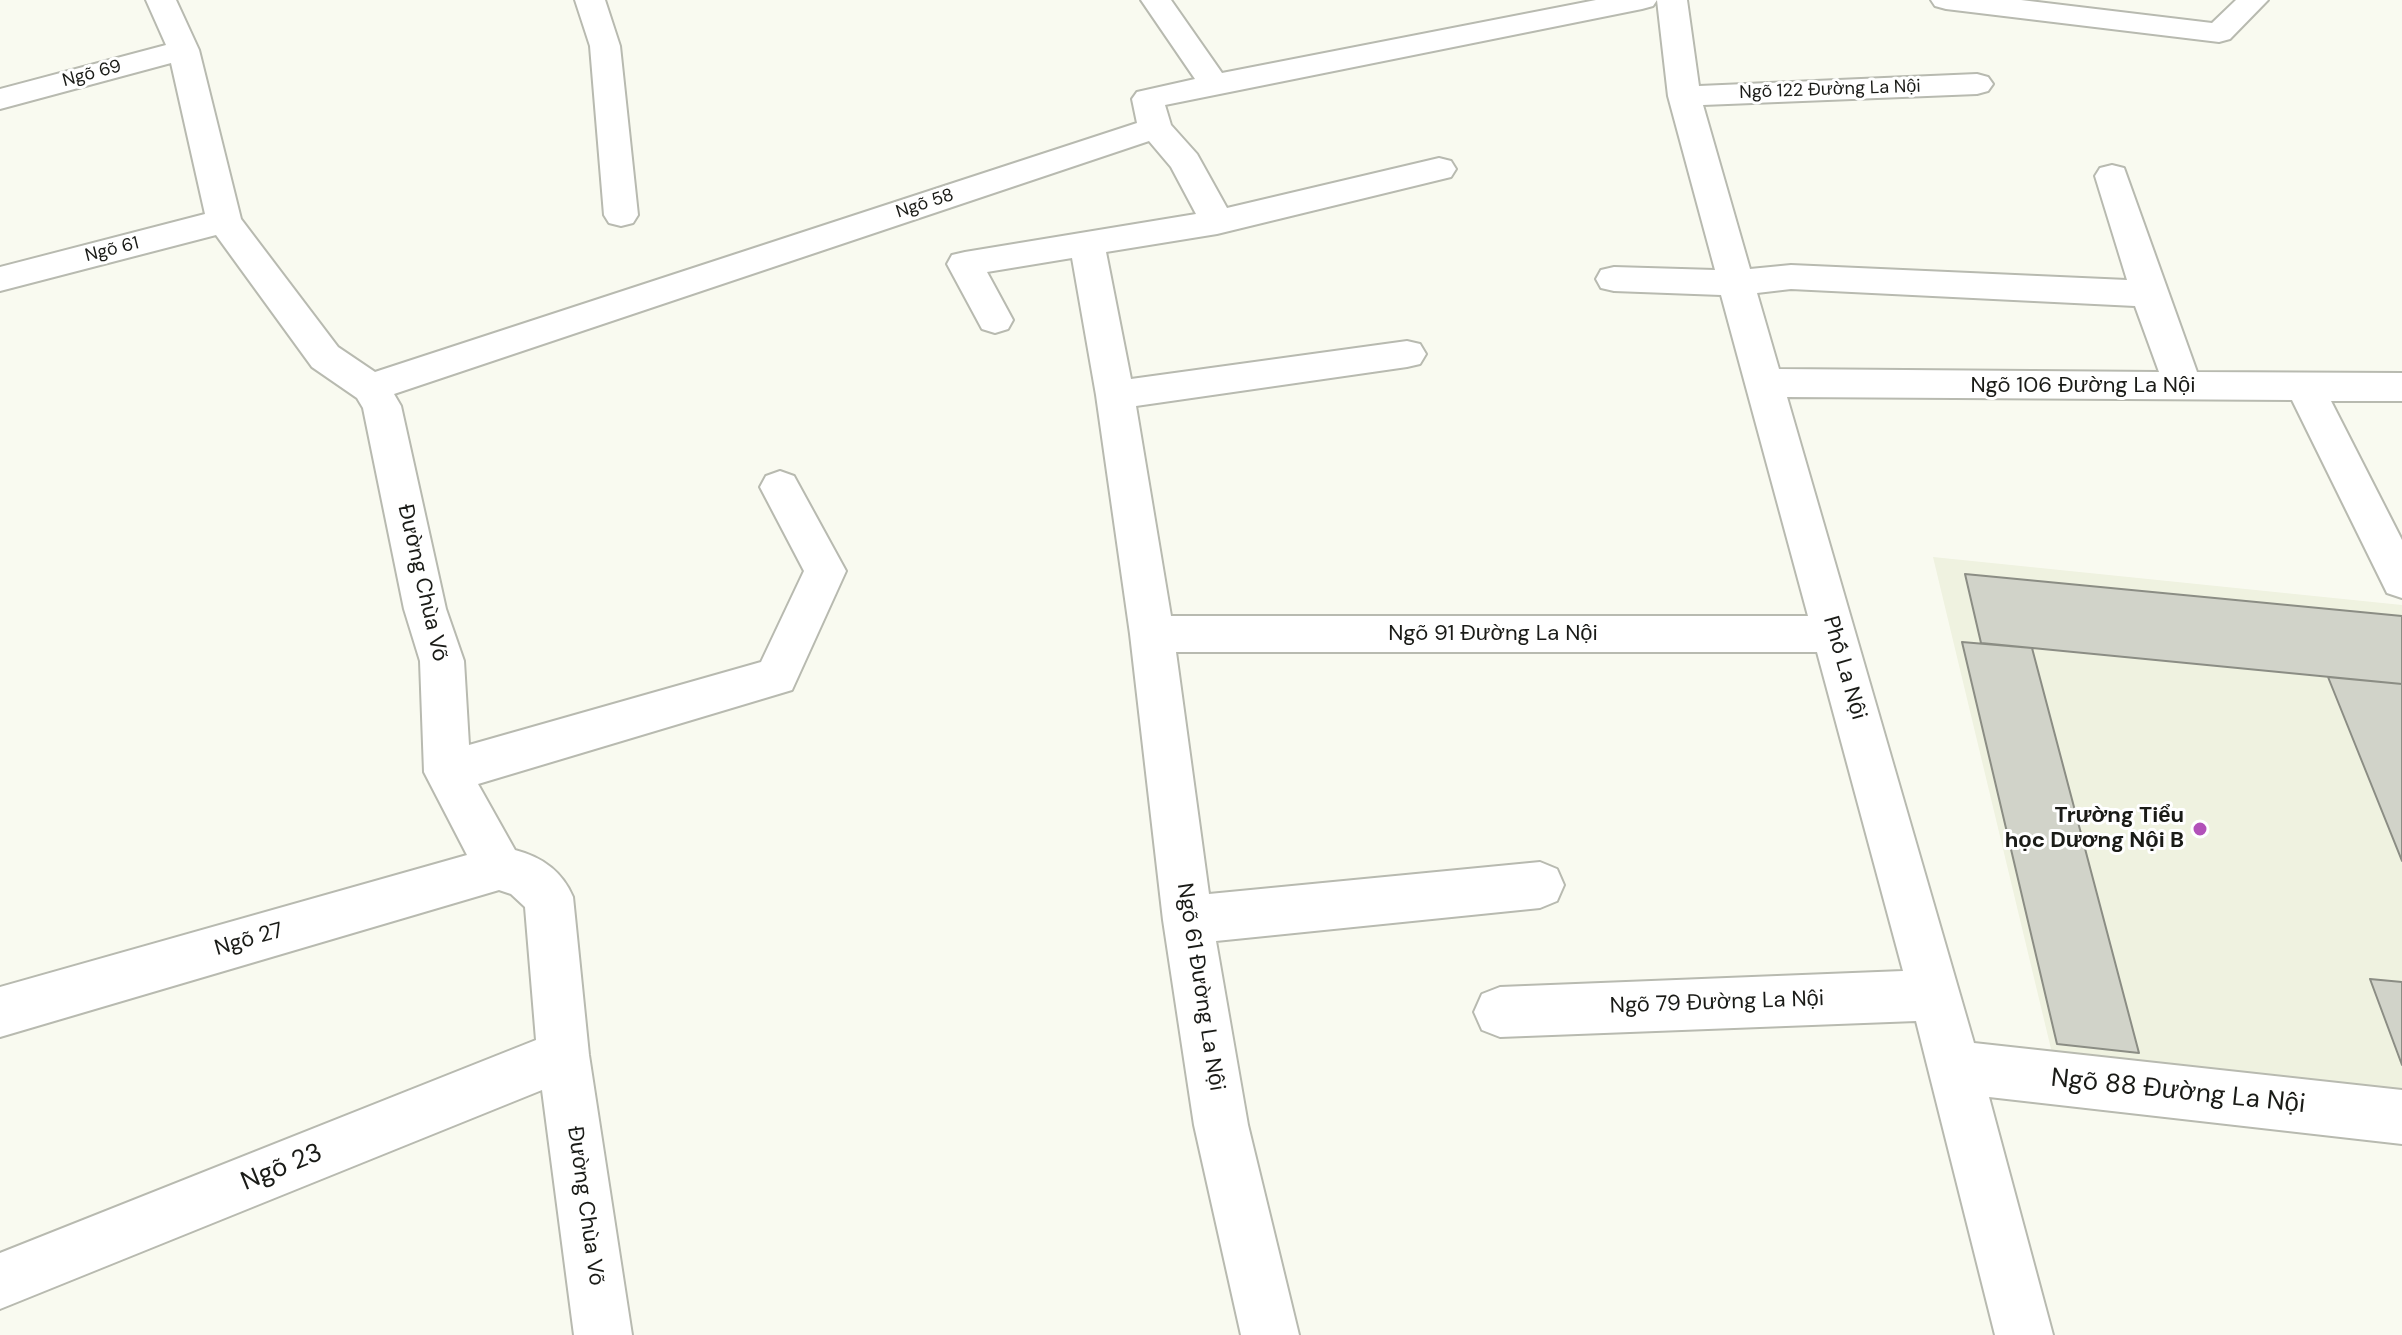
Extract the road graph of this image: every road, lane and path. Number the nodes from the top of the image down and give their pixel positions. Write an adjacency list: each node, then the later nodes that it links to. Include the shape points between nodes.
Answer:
1 (161, 0): 9 (street)
2 (590, 0): 17 (street, via 605,46)
3 (1156, 0): 10 (street)
4 (1642, 0): 10 (street)
5 (1672, 0): 12 (street, Phố La Nội)
6 (1946, 0): 8 (street, via 2219,33)
7 (2188, 0): 8 (street)
8 (2247, 6)
9 (184, 50): 13 (street, Ngõ 69); 18 (street)
10 (1214, 84): 14 (street, via 1148,99)
11 (1977, 84): 12 (street, Ngõ 122 Đường La Nội)
12 (1684, 96): 23 (street, Phố La Nội)
13 (0, 99)
14 (1155, 128): 19 (street, via 1185,162); 31 (street, Ngõ 58)
15 (1439, 169): 19 (street)
16 (2112, 176): 24 (street)
17 (621, 215)
18 (224, 221): 21 (street, Ngõ 61); 31 (street, via 325,357)
19 (1217, 222): 20 (street)
20 (1087, 244): 25 (street, via 965,264); 32 (street, Ngõ 61 Đường La Nội)
21 (0, 279)
22 (1614, 279): 23 (street)
23 (1736, 283): 24 (street, via 1791,277); 27 (street, Phố La Nội)
24 (2149, 294): 28 (street)
25 (995, 320)
26 (1407, 354): 32 (street)
27 (1764, 383): 28 (street, Ngõ 106 Đường La Nội); 36 (street, Phố La Nội)
28 (2183, 386): 29 (street, Ngõ 106 Đường La Nội)
29 (2305, 387): 30 (street, Ngõ 106 Đường La Nội); 34 (street)
30 (2402, 387)
31 (370, 388): 37 (street, Đường Chùa Võ, via 382,406 425,609 442,661)
32 (1115, 395): 35 (street, Ngõ 61 Đường La Nội)
33 (780, 487): 37 (street, via 825,571 776,677)
34 (2402, 581)
35 (1152, 634): 36 (street, Ngõ 91 Đường La Nội); 40 (street, Ngõ 61 Đường La Nội)
36 (1834, 634): 41 (street, Phố La Nội)
37 (447, 772): 38 (street, Đường Chùa Võ)
38 (499, 868): 42 (street, Ngõ 27); 44 (street, Đường Chùa Võ, via 525,875 549,897)
39 (1540, 885): 40 (street)
40 (1188, 920): 49 (street, Ngõ 61 Đường La Nội, via 1221,1125)
41 (1935, 995): 43 (street, Ngõ 79 Đường La Nội); 45 (street, Phố La Nội)
42 (0, 1012)
43 (1500, 1012)
44 (563, 1055): 47 (street, Ngõ 23); 48 (street, Đường Chùa Võ)
45 (1955, 1067): 46 (street, Ngõ 88 Đường La Nội); 50 (street, Phố La Nội)
46 (2402, 1117)
47 (0, 1281)
48 (603, 1335)
49 (1270, 1335)
50 (2024, 1335)

